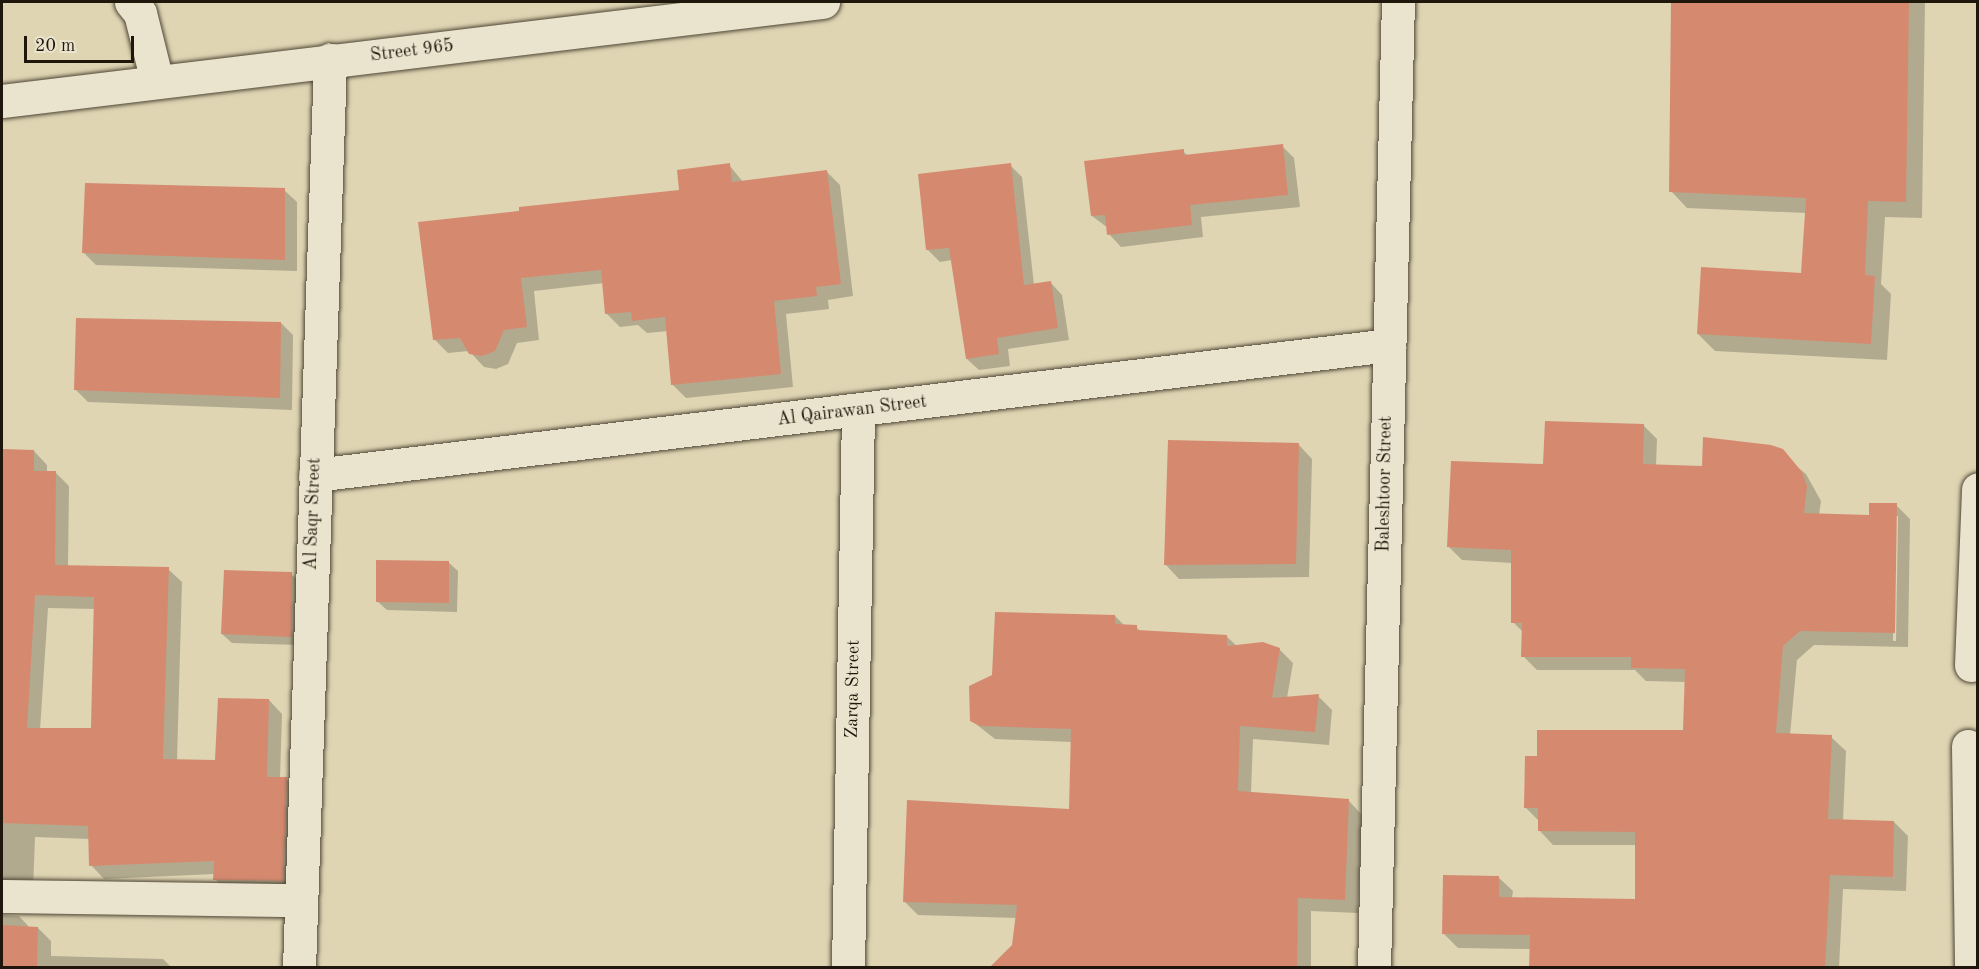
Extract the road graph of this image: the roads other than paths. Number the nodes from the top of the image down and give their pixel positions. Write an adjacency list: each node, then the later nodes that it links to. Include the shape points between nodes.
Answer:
1 (131, 2): 5 (street, via 140,13)
2 (823, 2): 4 (street, Street 965)
3 (1398, 2): 7 (street, Baleshtoor Street)
4 (330, 60): 5 (street, Street 965); 9 (street, Al Saqr Street)
5 (157, 81): 6 (street, Street 965)
6 (2, 101)
7 (1389, 345): 8 (street, Al Qairawan Street); 17 (street, Baleshtoor Street)
8 (858, 410): 9 (street, Al Qairawan Street); 16 (street, Zarqa Street)
9 (315, 475): 14 (street, Al Saqr Street)
10 (1977, 489): 11 (street)
11 (1971, 665)
12 (1968, 746): 18 (street)
13 (2, 896): 14 (street)
14 (300, 900): 15 (street, Al Saqr Street)
15 (299, 968)
16 (848, 968)
17 (1374, 968)
18 (1971, 968)

